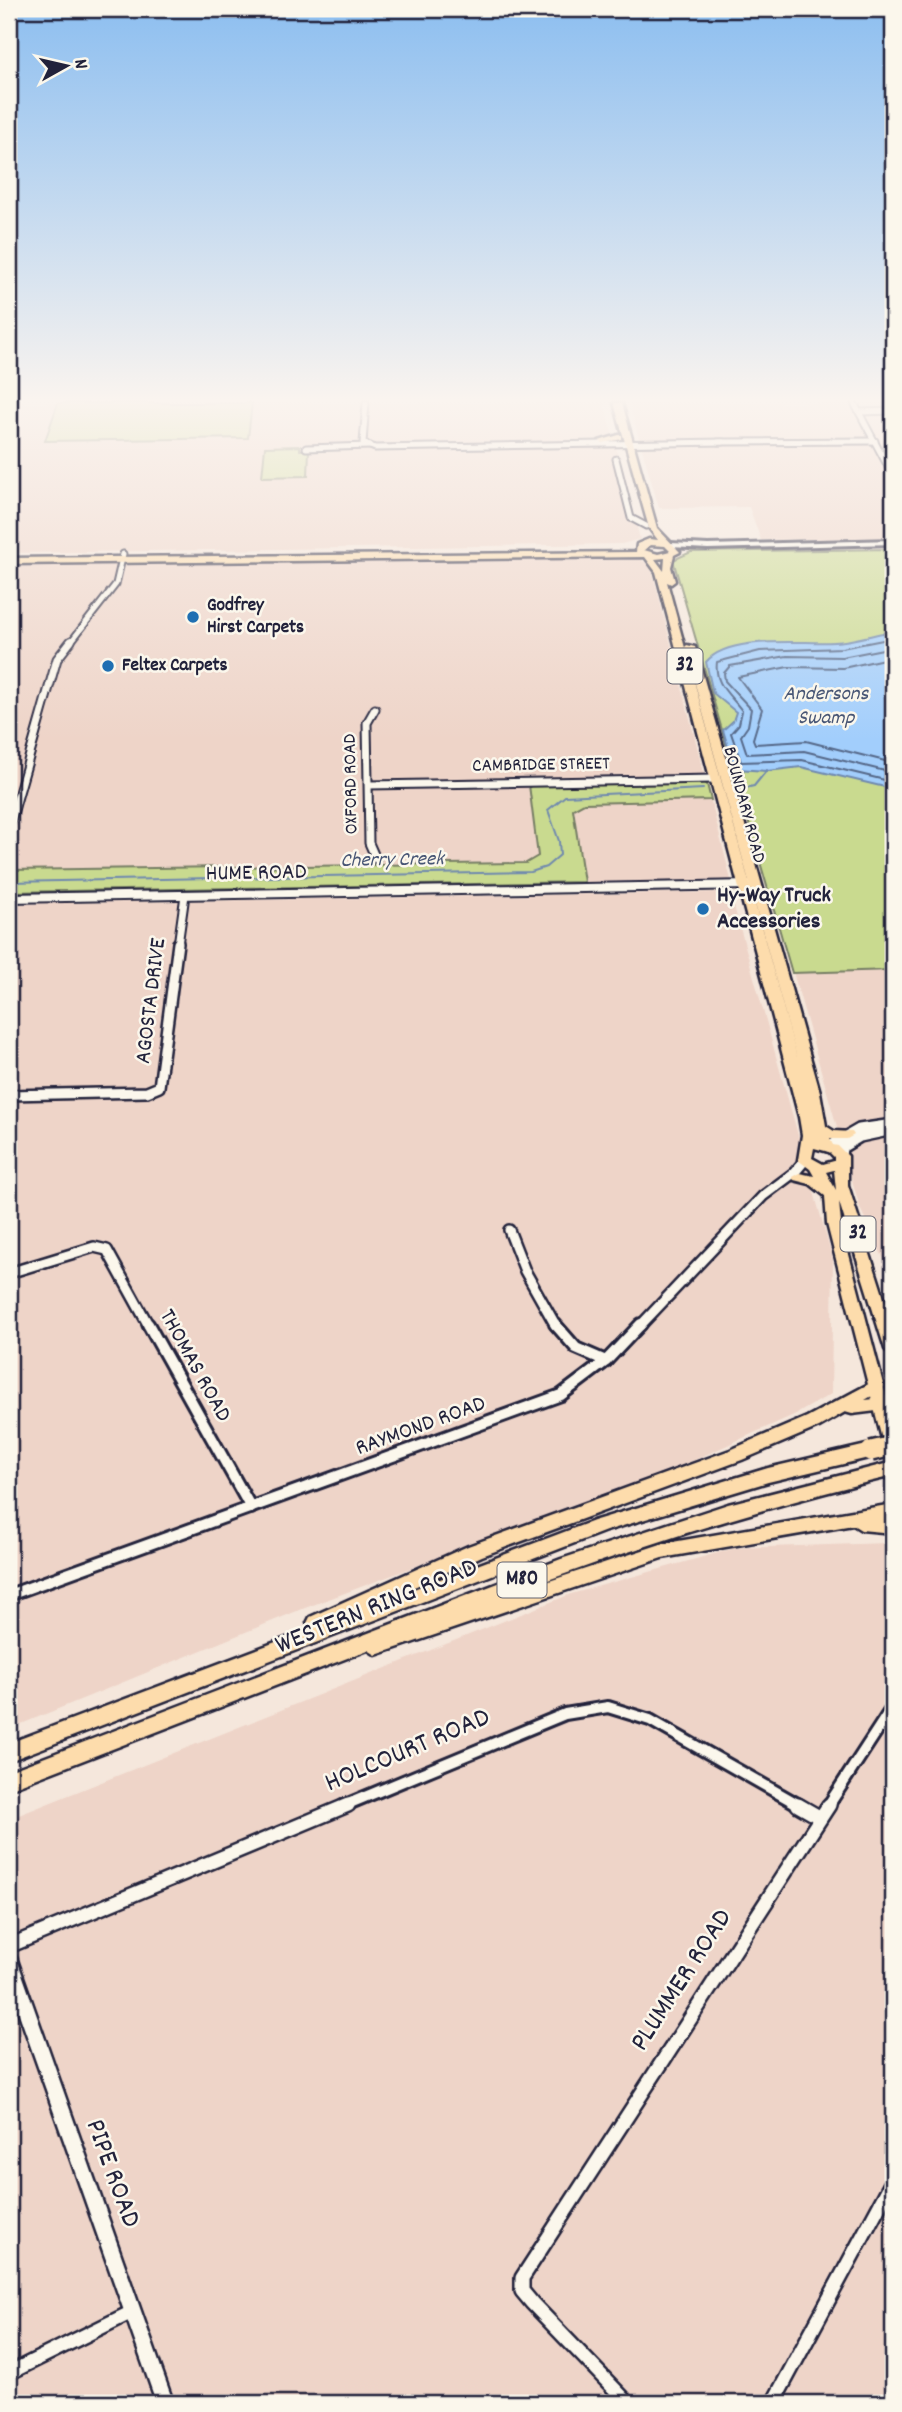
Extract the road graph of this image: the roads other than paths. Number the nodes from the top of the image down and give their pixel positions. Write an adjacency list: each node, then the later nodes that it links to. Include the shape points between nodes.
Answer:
1 (642, 516): 5 (main road, BOUNDARY ROAD, via 648,538)
2 (649, 516): 4 (main road, BOUNDARY ROAD)
3 (893, 544): 4 (main road)
4 (670, 549): 5 (main road); 5 (main road); 9 (main road, BOUNDARY ROAD / 32, via 667,567)
5 (644, 550): 6 (main road); 9 (main road, BOUNDARY ROAD / 32, via 660,572)
6 (123, 557): 7 (main road); 11 (street, via 116,584 57,659)
7 (9, 558)
8 (375, 709): 10 (street, OXFORD ROAD, via 367,723)
9 (720, 779): 10 (street, CAMBRIDGE STREET); 13 (main road, BOUNDARY ROAD / 32)
10 (369, 785): 12 (street, OXFORD ROAD, via 369,843)
11 (9, 828)
12 (376, 859)
13 (749, 885): 14 (street, HUME ROAD); 18 (main road, BOUNDARY ROAD / 32, via 813,1092); 23 (main road, BOUNDARY ROAD / 32, via 806,1117)
14 (185, 895): 15 (street, HUME ROAD); 16 (street, AGOSTA DRIVE, via 159,1087 147,1092)
15 (9, 898)
16 (9, 1096)
17 (893, 1124): 20 (street)
18 (818, 1128): 20 (main road, via 831,1135); 21 (main road, BOUNDARY ROAD / 32)
19 (893, 1130): 22 (street, via 844,1145)
20 (847, 1135): 21 (street)
21 (828, 1147): 22 (main road, 32); 23 (main road)
22 (841, 1160): 23 (main road, via 829,1170); 29 (main road, 32, via 841,1185)
23 (812, 1162): 24 (street, RAYMOND ROAD); 25 (street, RAYMOND ROAD); 26 (main road, BOUNDARY ROAD / 32)
24 (799, 1177): 25 (street, RAYMOND ROAD); 26 (main road, via 815,1181)
25 (778, 1185): 30 (street, RAYMOND ROAD)
26 (832, 1196): 31 (main road, BOUNDARY ROAD / 32, via 834,1224)
27 (509, 1230): 30 (street, via 516,1255 563,1335 575,1347)
28 (9, 1273): 34 (street, THOMAS ROAD, via 99,1247 110,1253)
29 (893, 1349)
30 (606, 1361): 34 (street, RAYMOND ROAD, via 561,1395 531,1408)
31 (883, 1398): 32 (main road, BOUNDARY ROAD / 32); 39 (highway, via 685,1476 475,1551)
32 (893, 1448): 39 (highway, WESTERN RING ROAD / M80, bridge, via 744,1482 600,1526)
33 (885, 1471): 40 (highway, WESTERN RING ROAD / M80, via 781,1496 623,1544)
34 (251, 1508): 38 (street, RAYMOND ROAD)
35 (893, 1511): 36 (highway)
36 (827, 1523): 37 (highway); 40 (highway, via 661,1551)
37 (893, 1526)
38 (9, 1595)
39 (204, 1677): 42 (highway, WESTERN RING ROAD / M80)
40 (252, 1688): 43 (highway, WESTERN RING ROAD / M80)
41 (893, 1706): 44 (street, PLUMMER ROAD)
42 (9, 1752)
43 (9, 1780)
44 (819, 1817): 45 (street, HOLCOURT ROAD, via 650,1720 621,1706 599,1704 565,1714); 51 (street, PLUMMER ROAD, via 529,2262 520,2285 532,2304)
45 (9, 1946)
46 (9, 1961): 48 (street, PIPE ROAD)
47 (893, 2180): 52 (street)
48 (132, 2312): 49 (street); 50 (street, PIPE ROAD)
49 (9, 2373)
50 (165, 2403)
51 (628, 2403)
52 (773, 2403)

